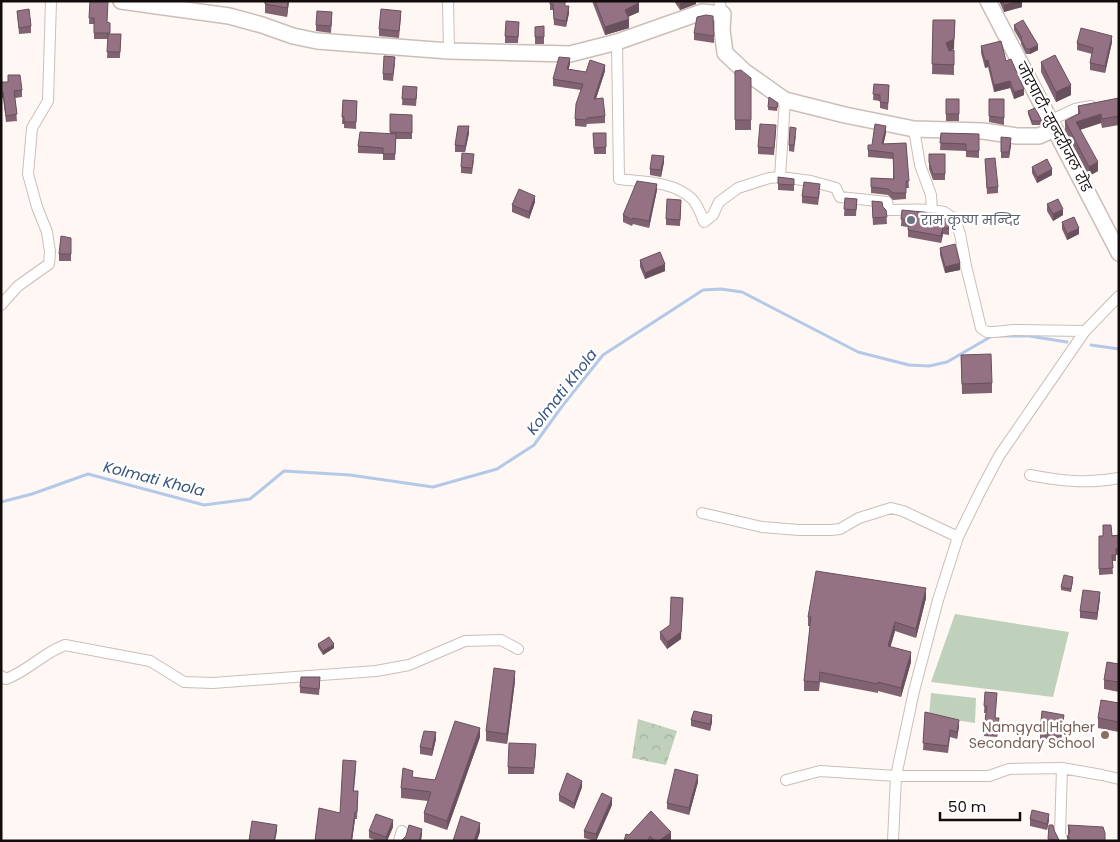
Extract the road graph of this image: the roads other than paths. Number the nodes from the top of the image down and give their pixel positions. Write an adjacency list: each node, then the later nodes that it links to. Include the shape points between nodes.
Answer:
1 (51, 1): 16 (street, via 48,101 32,128 28,174 47,232 49,264 18,286)
2 (121, 1): 7 (street, via 229,16 318,41)
3 (448, 1): 7 (street)
4 (988, 1): 10 (street, जोरपाटी-सुन्दरीजल रोड)
5 (721, 8): 6 (street); 8 (street, via 725,53)
6 (618, 42): 7 (street, via 570,54); 12 (street, via 619,179 667,184 691,198 704,222 713,215 719,202 738,188)
7 (449, 51)
8 (785, 100): 11 (street); 12 (street)
9 (1101, 104): 10 (street, via 1075,109)
10 (1053, 124): 11 (street, via 1039,136); 14 (street, जोरपाटी-सुन्दरीजल रोड)
11 (914, 129): 13 (street)
12 (780, 177): 13 (street, via 830,186 836,188 840,197 887,202 889,210)
13 (932, 210): 17 (street, via 944,212 955,219 981,328 987,332)
14 (1119, 253)
15 (1119, 296): 17 (street)
16 (1, 305)
17 (1085, 331): 21 (street, via 999,456)
18 (1030, 475): 19 (street, via 1065,481 1100,482)
19 (1119, 478)
20 (702, 513): 21 (street, via 762,527 831,530 891,508)
21 (958, 537): 25 (street, via 914,691)
22 (518, 649): 23 (street, via 501,640 465,642 409,665 213,683 184,682 150,660 65,645 19,674 6,679)
23 (1, 676)
24 (1062, 768): 25 (street, via 1009,769 989,776); 26 (street); 29 (street, via 1060,834)
25 (896, 776): 27 (street, via 820,771); 28 (street)
26 (1119, 779)
27 (786, 780)
28 (893, 841)
29 (1063, 841)

